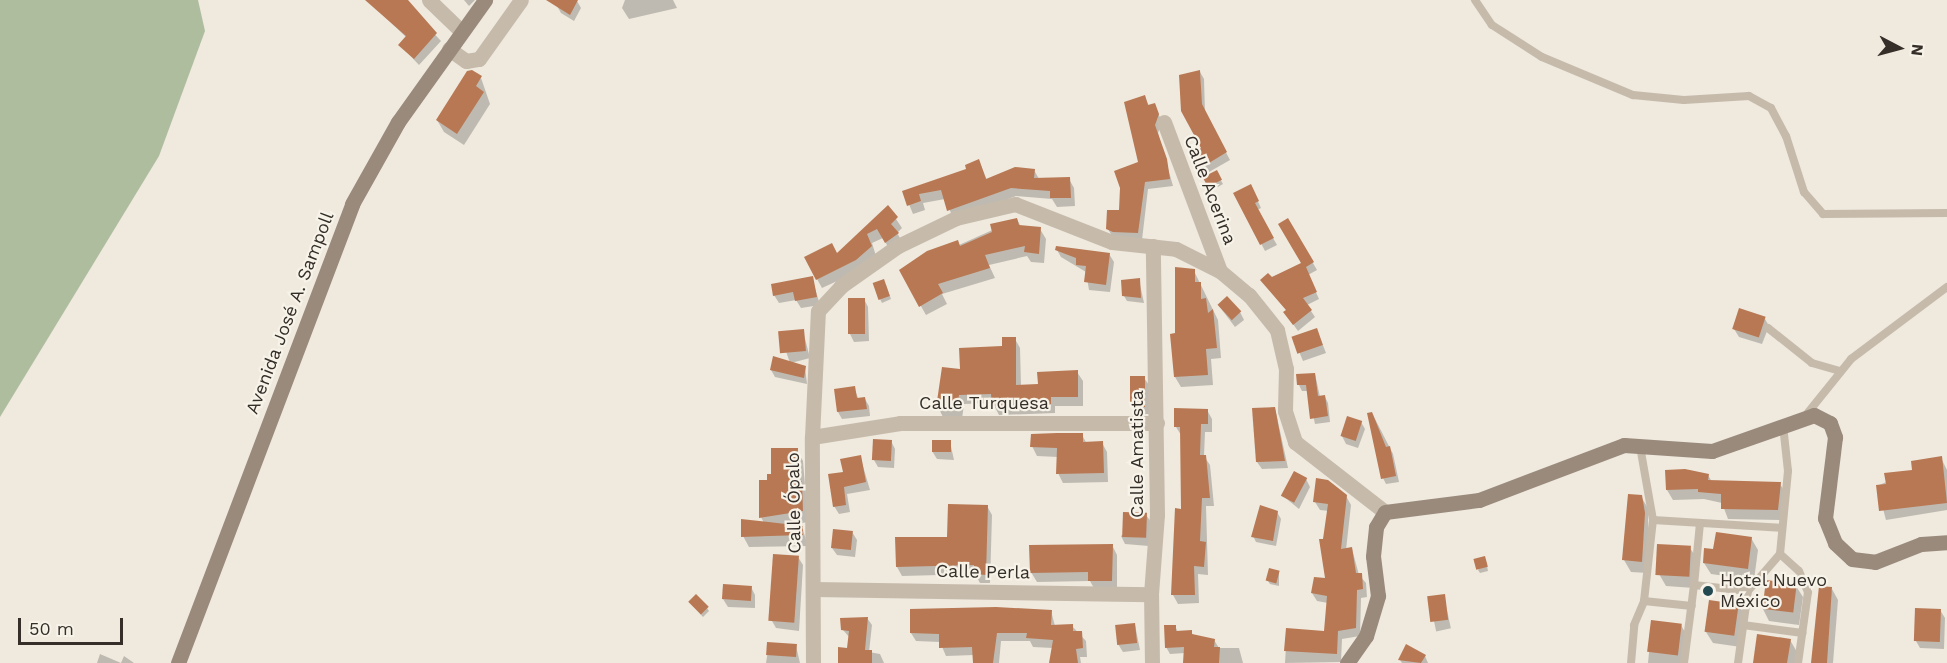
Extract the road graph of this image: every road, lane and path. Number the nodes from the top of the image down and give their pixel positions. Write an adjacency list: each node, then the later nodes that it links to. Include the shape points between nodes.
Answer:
1 (429, 0): 5 (street)
2 (485, 0): 5 (street, Avenida José A. Sampoll)
3 (521, 0): 6 (street, via 479,59 466,62)
4 (1475, 0): 8 (lane, via 1492,25 1542,57 1633,95 1684,100 1749,96 1771,108 1786,136 1804,192 1823,214)
5 (460, 30): 6 (street, Avenida José A. Sampoll)
6 (449, 49): 33 (street, Avenida José A. Sampoll, via 398,122 352,204)
7 (1164, 122): 10 (street, Calle Acerina)
8 (1947, 213)
9 (1153, 246): 10 (street, Calle Ópalo, via 1176,249); 15 (street, Calle Amatista); 17 (street, Calle Ópalo, via 1112,242 1015,204 956,218 898,246 841,286 818,311)
10 (1220, 271): 19 (street, Calle Ópalo, via 1250,295 1277,330 1286,369 1285,411 1295,442)
11 (1947, 287): 13 (lane)
12 (1768, 328): 13 (lane, via 1812,363)
13 (1840, 371): 14 (lane)
14 (1806, 415): 16 (street); 23 (street, via 1830,423 1835,437 1825,518 1835,543 1852,559 1875,562 1921,544)
15 (1157, 423): 17 (street, Calle Turquesa, via 900,423); 28 (street, Calle Amatista, via 1157,515)
16 (1783, 425): 18 (street, via 1712,451); 22 (lane, via 1788,471)
17 (812, 437): 26 (street, Calle Ópalo)
18 (1640, 446): 19 (street, via 1624,445 1593,454 1479,500); 20 (lane)
19 (1385, 512): 36 (street, via 1377,526 1373,556 1378,596 1366,636)
20 (1653, 520): 21 (lane); 29 (lane)
21 (1700, 523): 22 (lane); 25 (lane)
22 (1782, 528): 24 (lane)
23 (1947, 542)
24 (1780, 554): 27 (lane); 32 (lane, via 1799,571 1808,592)
25 (1694, 585): 27 (lane); 30 (lane)
26 (814, 589): 28 (street, Calle Perla); 34 (street, Calle Ópalo)
27 (1748, 591): 31 (lane)
28 (1151, 594): 35 (street, Calle Amatista)
29 (1644, 601): 30 (lane); 37 (lane, via 1634,625)
30 (1692, 606): 38 (lane)
31 (1743, 625): 32 (lane); 39 (lane)
32 (1802, 633): 40 (lane)
33 (178, 663)
34 (813, 663)
35 (1152, 663)
36 (1347, 663)
37 (1631, 663)
38 (1684, 663)
39 (1738, 663)
40 (1798, 663)

